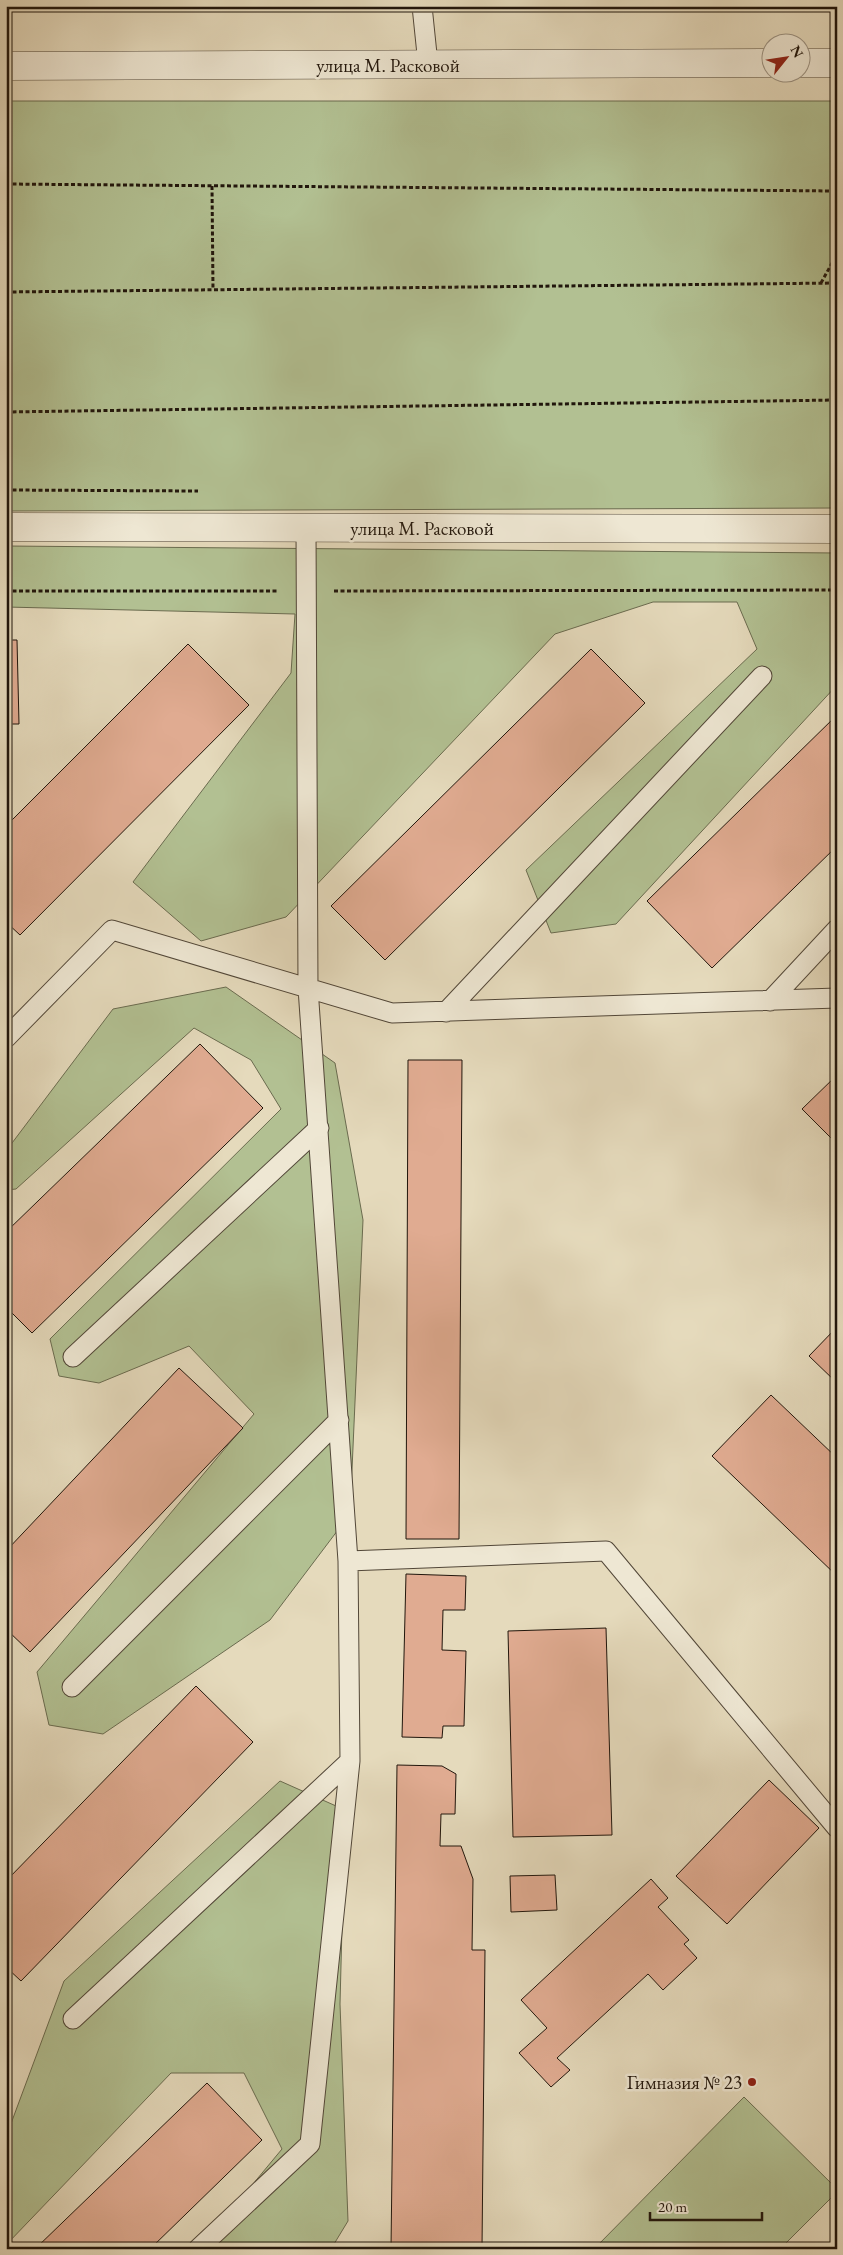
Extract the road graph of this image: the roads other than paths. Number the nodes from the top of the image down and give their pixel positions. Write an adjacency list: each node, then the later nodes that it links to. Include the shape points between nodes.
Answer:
1 (422, 6): 5 (lane)
2 (760, 63): 5 (street, улица М. Расковой)
3 (810, 63): 4 (street)
4 (837, 63)
5 (428, 64): 6 (street, улица М. Расковой)
6 (6, 66)
7 (6, 527): 8 (street, улица М. Расковой)
8 (306, 528): 9 (street, улица М. Расковой); 12 (lane)
9 (837, 529)
10 (762, 676): 15 (lane)
11 (837, 929): 14 (lane)
12 (308, 988): 15 (lane, via 392,1013); 16 (lane, via 112,930); 17 (lane)
13 (837, 998): 14 (lane)
14 (770, 1000): 15 (lane)
15 (446, 1012)
16 (6, 1038)
17 (319, 1128): 18 (lane); 19 (lane)
18 (73, 1357)
19 (339, 1420): 20 (lane); 21 (lane)
20 (348, 1561): 22 (lane); 23 (lane, via 606,1551)
21 (72, 1687)
22 (350, 1760): 24 (lane); 25 (lane, via 310,2144)
23 (837, 1828)
24 (74, 2019)
25 (198, 2249)

